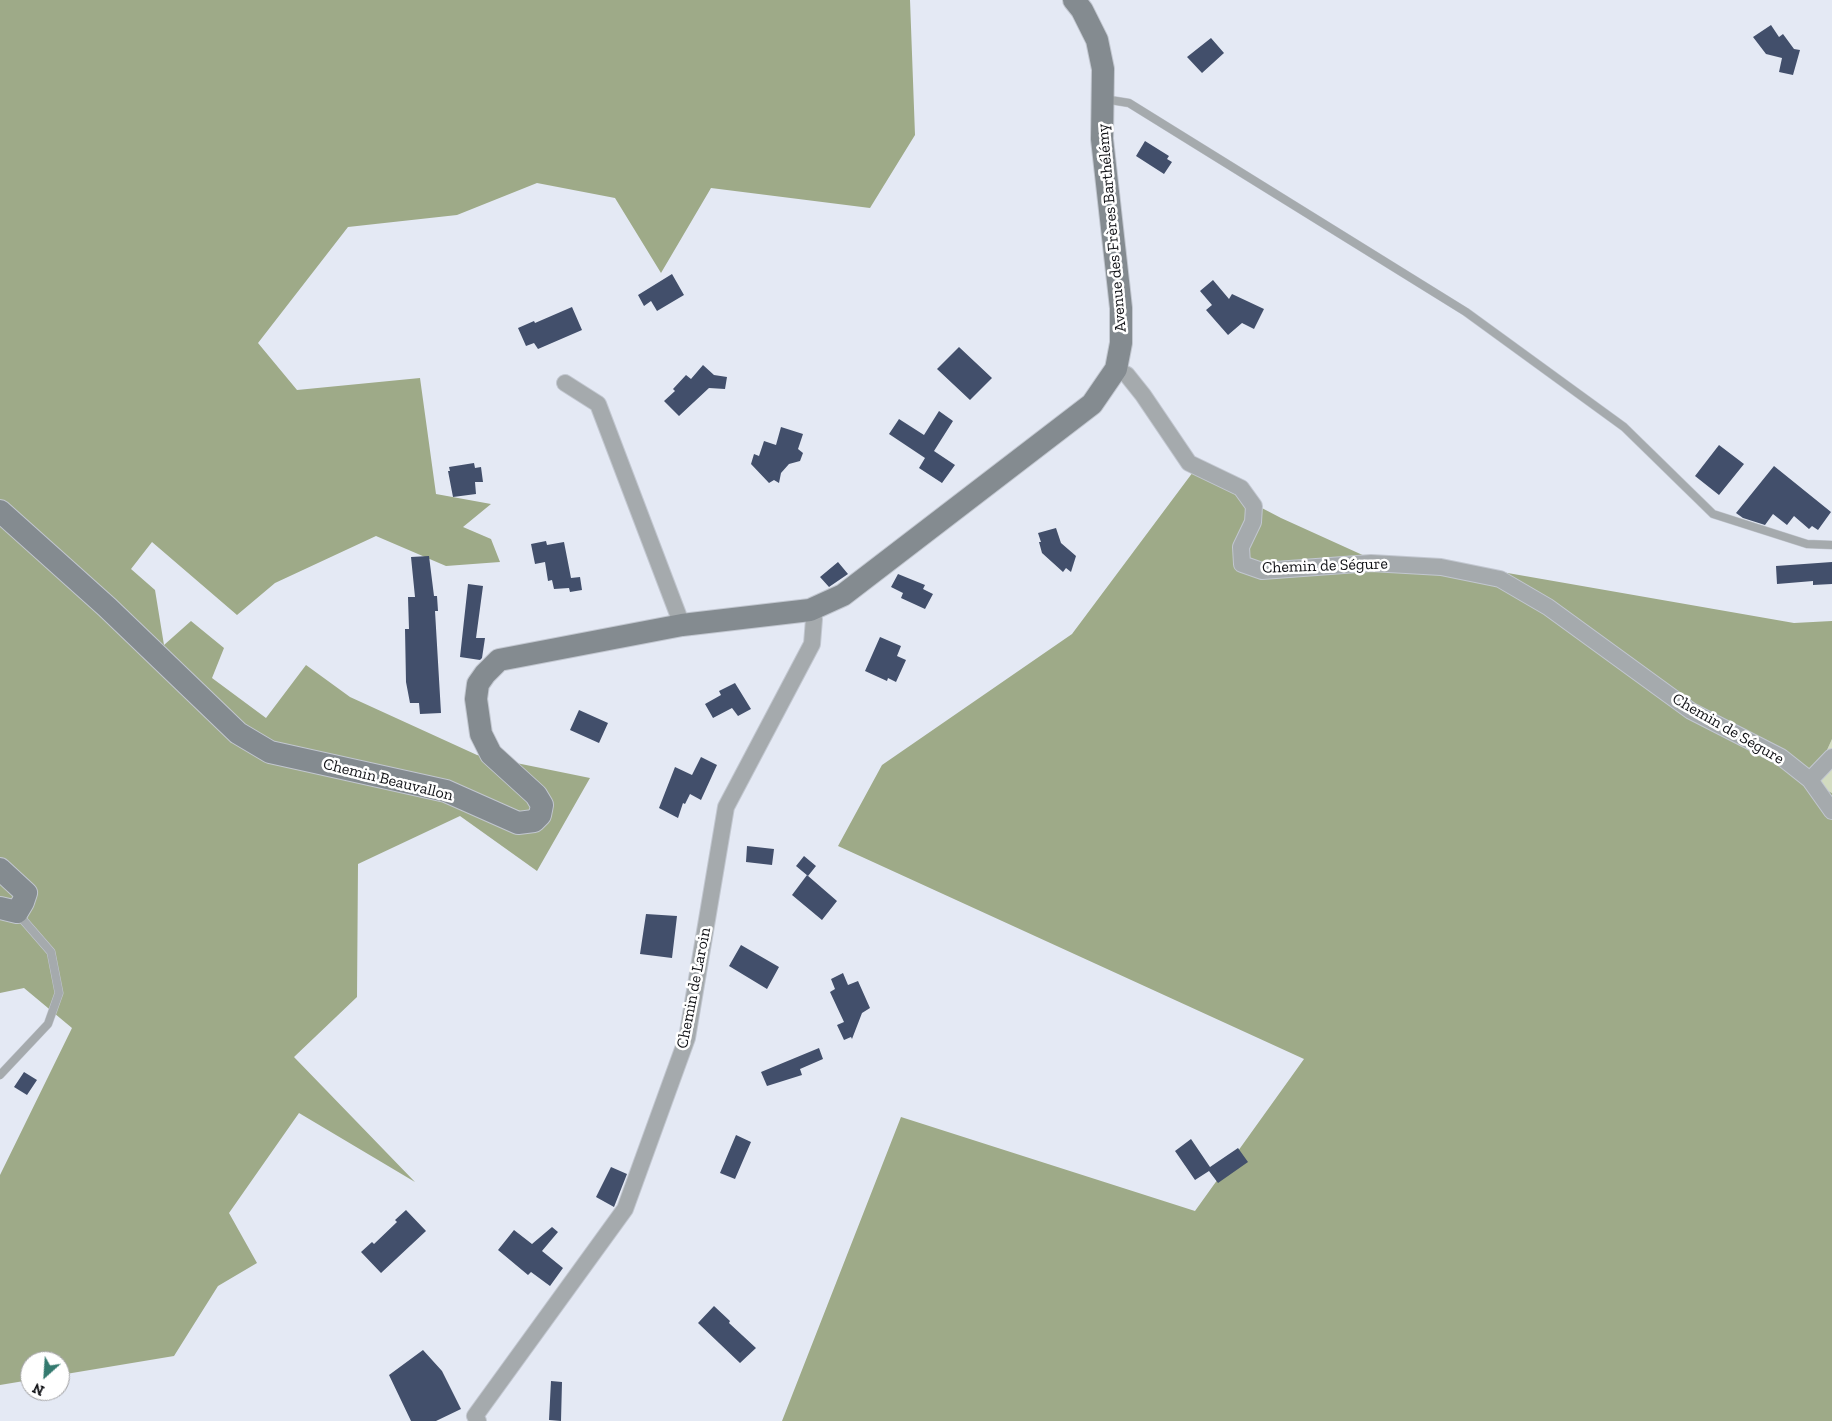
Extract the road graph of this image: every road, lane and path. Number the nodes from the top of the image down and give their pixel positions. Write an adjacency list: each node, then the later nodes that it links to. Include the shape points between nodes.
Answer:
1 (1074, 0): 2 (street, Avenue des Frères Barthélémy, via 1096,40 1103,70)
2 (1102, 99): 3 (street, Avenue des Frères Barthélémy, via 1102,139 1121,308 1122,343); 6 (lane, via 1129,103 1466,312 1624,427 1713,514 1807,544)
3 (1116, 369): 7 (street, Avenue des Frères Barthélémy, via 1092,404 843,596); 10 (street, Chemin de Ségure, via 1127,375 1143,395 1189,463 1241,488 1254,506 1253,522 1240,547 1242,564 1262,571 1371,563 1441,567 1500,579 1548,607 1691,711 1781,757)
4 (565, 383): 8 (street, via 598,404)
5 (0, 511): 8 (street, Chemin Beauvallon, via 238,732 270,752 446,791 518,823 534,821 540,815 542,805 536,795 491,754 480,734 476,699 478,684 485,674 499,660)
6 (1832, 545)
7 (810, 610): 8 (street, Chemin Beauvallon); 15 (street, Chemin de Laroin, via 814,619 812,644 726,807 687,1038 624,1209 475,1416)
8 (682, 625)
9 (1832, 757): 10 (street)
10 (1810, 780): 11 (street, Chemin de Ségure)
11 (1832, 811)
12 (0, 869): 13 (street, via 26,893 23,902)
13 (8, 910): 14 (lane, via 51,952 59,993 48,1024)
14 (0, 1075)
15 (478, 1421)

